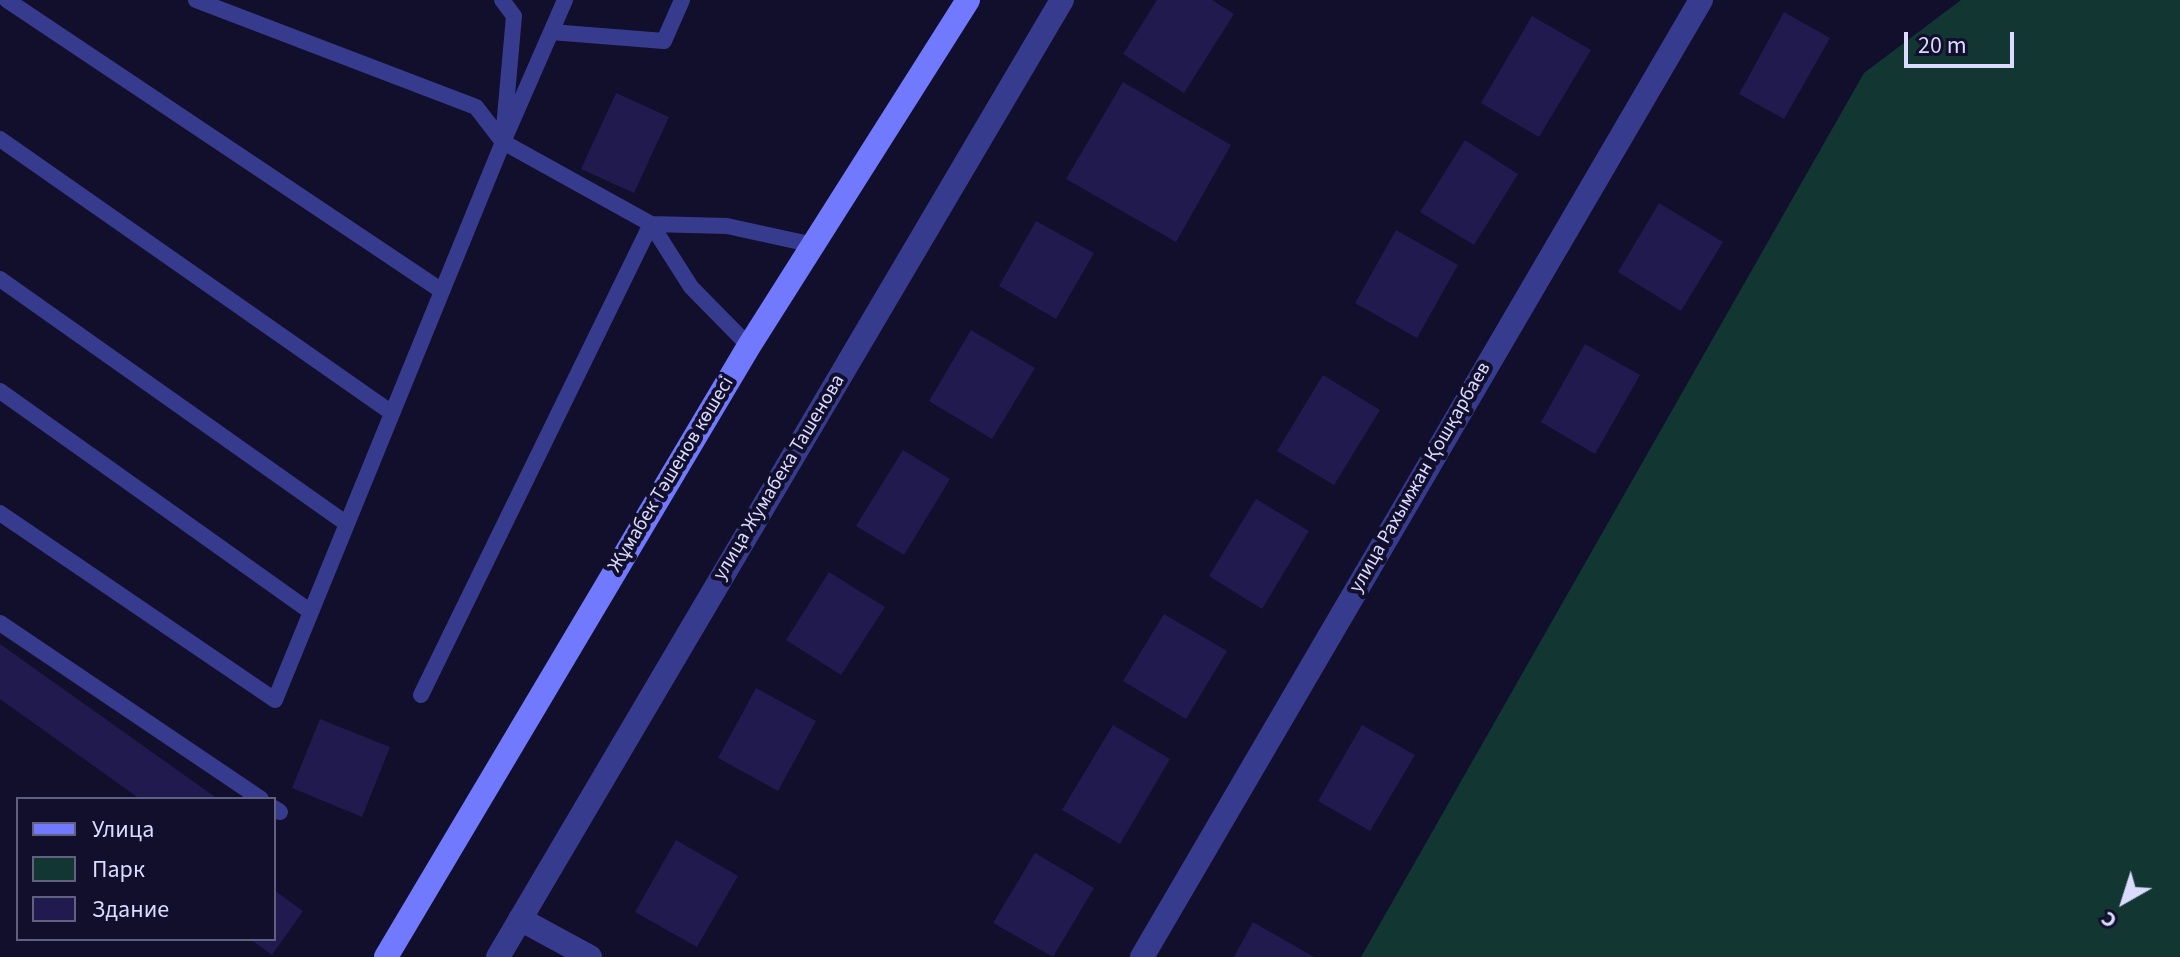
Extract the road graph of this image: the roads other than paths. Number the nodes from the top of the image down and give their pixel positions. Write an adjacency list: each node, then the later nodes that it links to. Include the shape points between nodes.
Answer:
1 (7, 0): 15 (lane)
2 (196, 0): 11 (lane, via 476,107)
3 (502, 0): 11 (lane, via 514,16)
4 (565, 0): 9 (lane)
5 (682, 0): 9 (lane, via 664,41)
6 (968, 0): 13 (main road, Жұмабек Тәшенов көшесі)
7 (1062, 0): 25 (street, улица Жумабека Ташенова)
8 (1701, 0): 29 (street, улица Рахымжан Қошқарбаев)
9 (551, 32): 11 (lane)
10 (0, 139): 18 (lane)
11 (503, 142): 12 (lane); 15 (lane)
12 (651, 224): 13 (lane, via 727,226); 16 (lane, via 691,287); 23 (lane)
13 (814, 245): 16 (main road, Жұмабек Тәшенов көшесі)
14 (0, 279): 20 (lane)
15 (442, 291): 18 (lane)
16 (749, 346): 26 (main road, Жұмабек Тәшенов көшесі)
17 (0, 391): 21 (lane)
18 (392, 413): 20 (lane)
19 (0, 513): 21 (lane, via 275,700)
20 (347, 524): 21 (lane)
21 (311, 612)
22 (0, 623): 24 (lane)
23 (421, 695)
24 (258, 797)
25 (520, 919): 27 (street, улица Жумабека Ташенова); 28 (street)
26 (390, 956)
27 (498, 957)
28 (590, 957)
29 (1142, 957)

